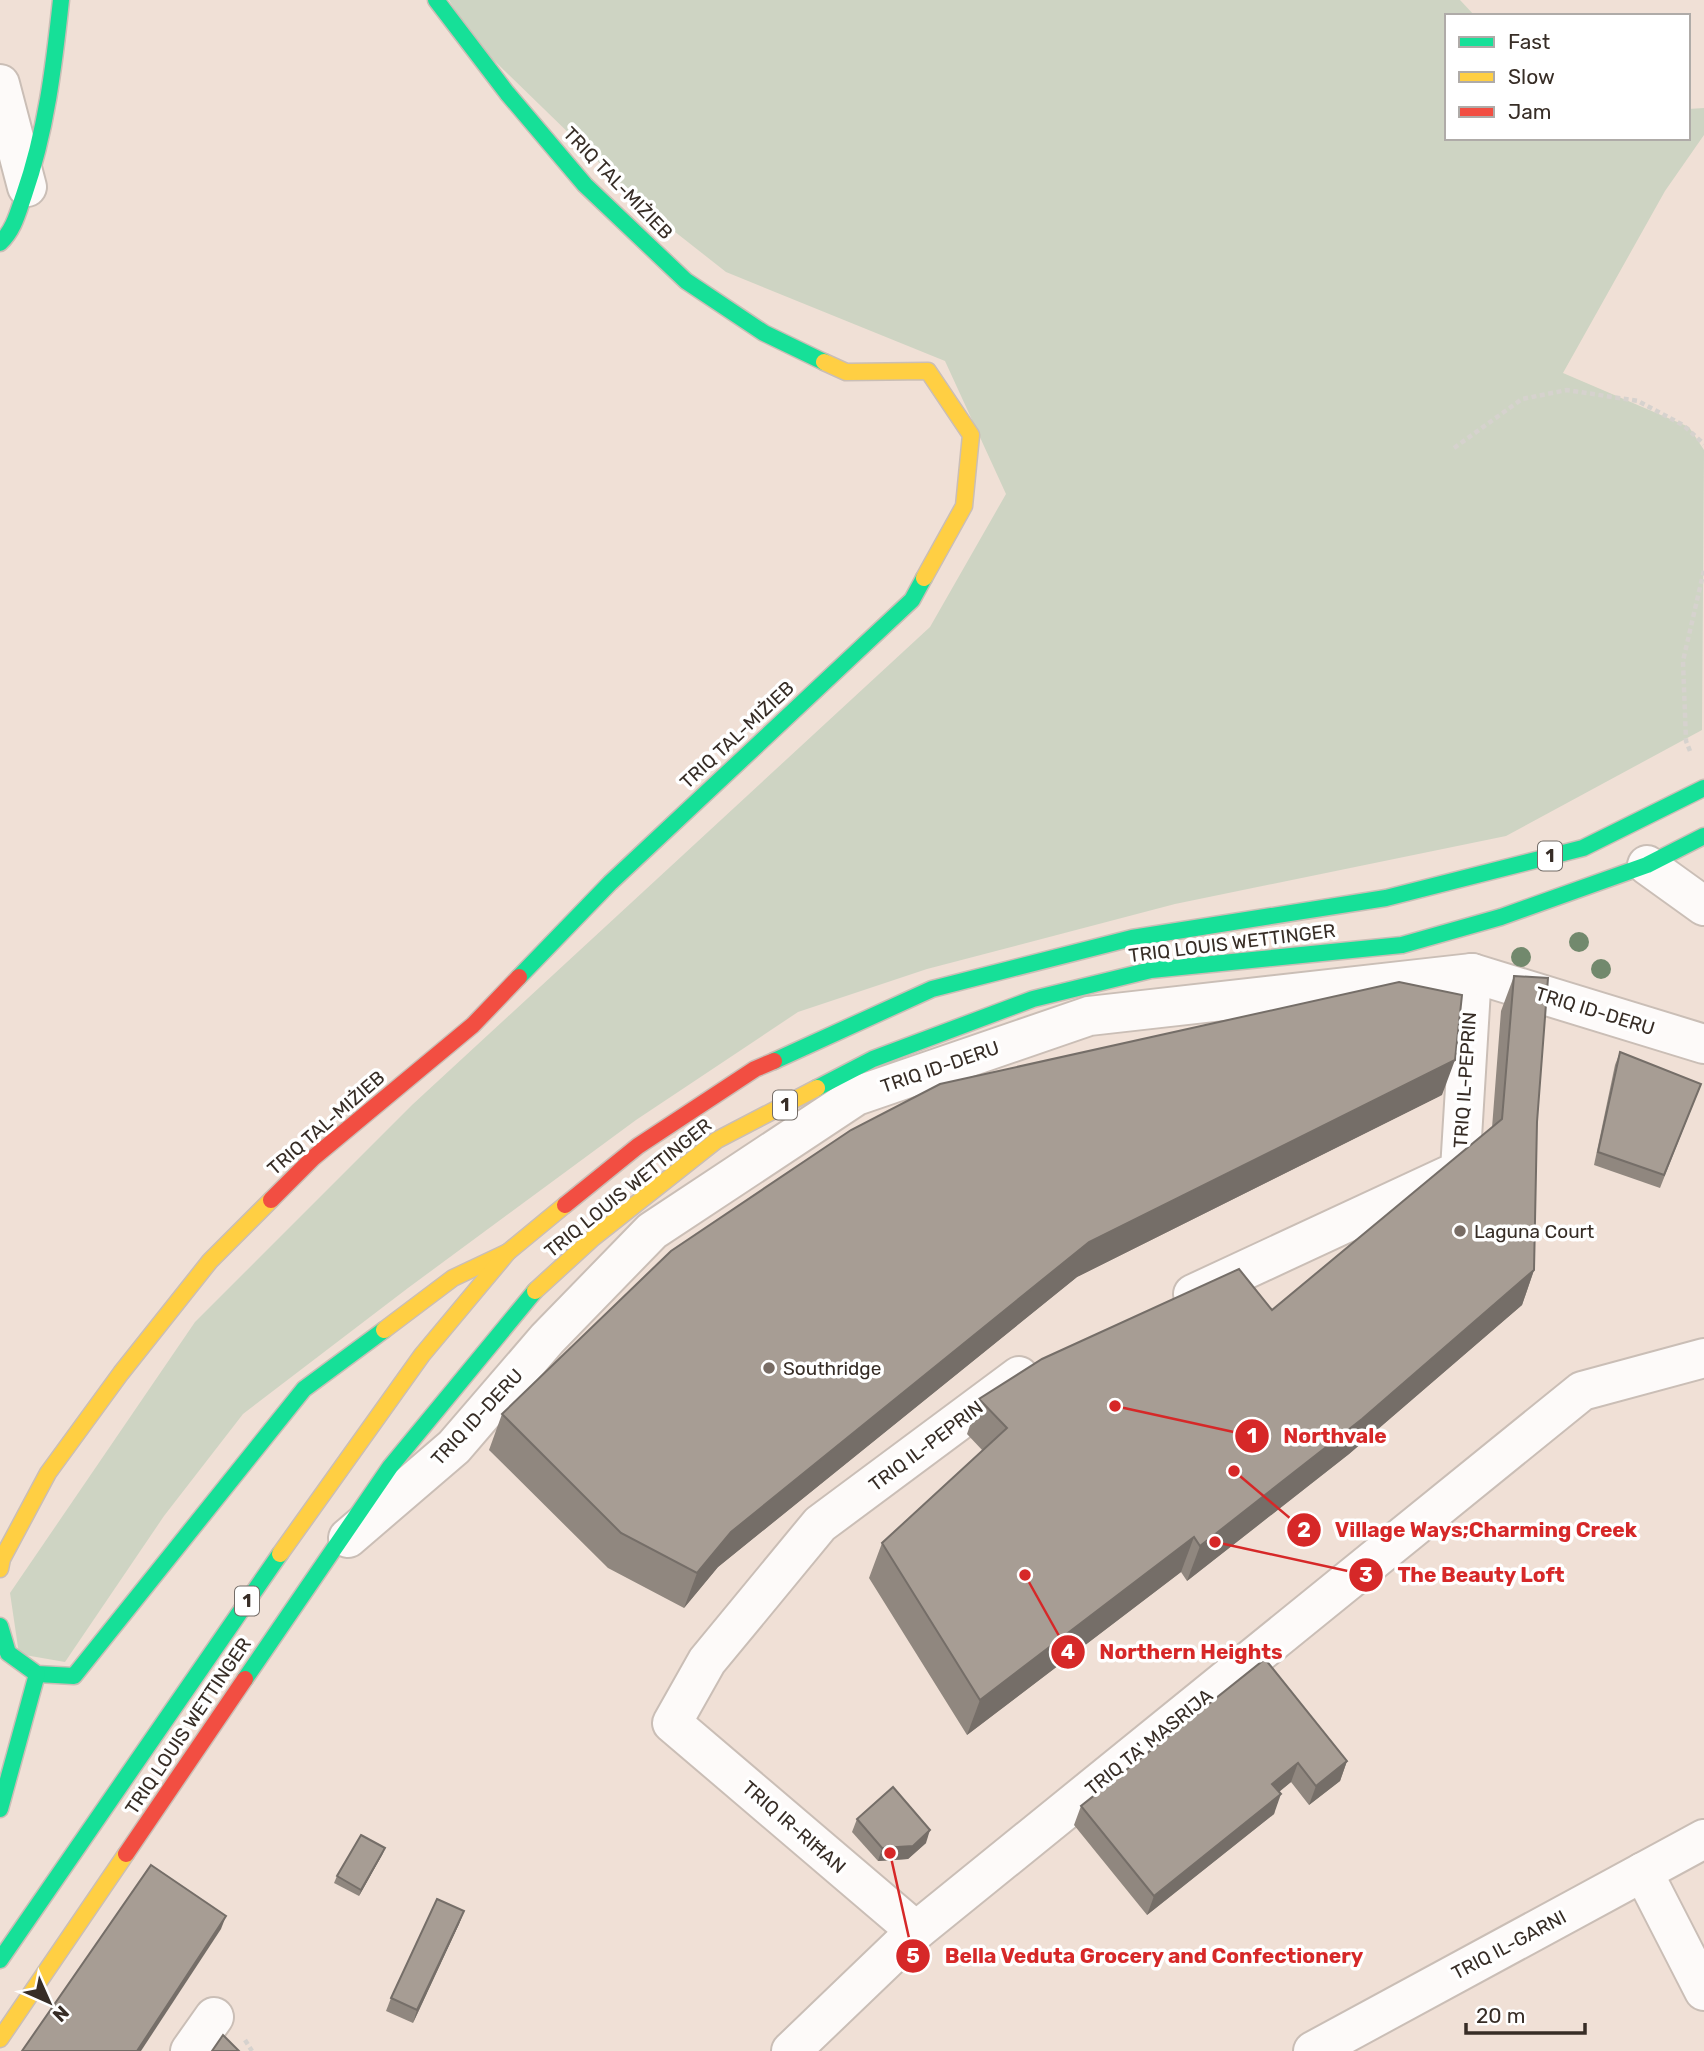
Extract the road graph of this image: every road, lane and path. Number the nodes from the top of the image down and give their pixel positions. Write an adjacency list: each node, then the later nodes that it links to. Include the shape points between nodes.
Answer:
1 (61, 0): 4 (main road, via 47,114)
2 (436, 0): 21 (main road, TRIQ TAL-MIŻIEB, via 585,185 686,281 764,333 846,372 928,370 971,435 964,506 912,600 610,883 473,1025 313,1158 210,1261 48,1473)
3 (0, 84): 4 (street)
4 (27, 187): 5 (main road, via 9,235)
5 (0, 243)
6 (1704, 444): 7 (path, via 1683,425 1638,401 1567,390 1522,399)
7 (1454, 448)
8 (1704, 570): 9 (path, via 1683,661 1686,741)
9 (1695, 762)
10 (1704, 788): 16 (main road, TRIQ LOUIS WETTINGER / 1, via 1583,848 1386,898 1132,938 932,989 755,1069 638,1146)
11 (1704, 836): 12 (main road, TRIQ LOUIS WETTINGER / 1)
12 (1647, 865): 13 (street); 20 (main road, TRIQ LOUIS WETTINGER / 1, via 1501,917 1402,945 1150,970 1033,999 873,1059 717,1140 593,1238 534,1292 390,1467)
13 (1704, 906)
14 (1472, 973): 15 (street, TRIQ ID-DERU); 17 (street, TRIQ IL-PEPRIN, via 1460,1170); 20 (street, TRIQ ID-DERU, via 1089,1016 856,1096 652,1231 547,1339 454,1447)
15 (1704, 1044)
16 (508, 1252): 23 (main road, via 453,1278 304,1389 74,1676); 29 (main road, TRIQ LOUIS WETTINGER / 1, via 422,1355)
17 (1160, 1310)
18 (1704, 1358): 28 (street, TRIQ TA' MASRIJA, via 1582,1391)
19 (1047, 1362): 24 (street, TRIQ IL-PEPRIN, via 1022,1374 820,1524 707,1661)
20 (333, 1551): 32 (main road, TRIQ LOUIS WETTINGER / 1)
21 (0, 1569)
22 (0, 1626): 23 (main road, via 8,1653)
23 (37, 1674): 25 (main road)
24 (672, 1723): 28 (street, TRIQ IR-RIĦAN)
25 (0, 1809)
26 (1704, 1839): 27 (street, TRIQ IL-GARNI)
27 (1643, 1872): 30 (street); 35 (street, TRIQ IL-GARNI)
28 (916, 1931): 34 (street, TRIQ TA' MASRIJA)
29 (0, 1960)
30 (1704, 1992)
31 (214, 2017): 33 (street)
32 (0, 2039)
33 (190, 2051)
34 (791, 2051)
35 (1313, 2051)

